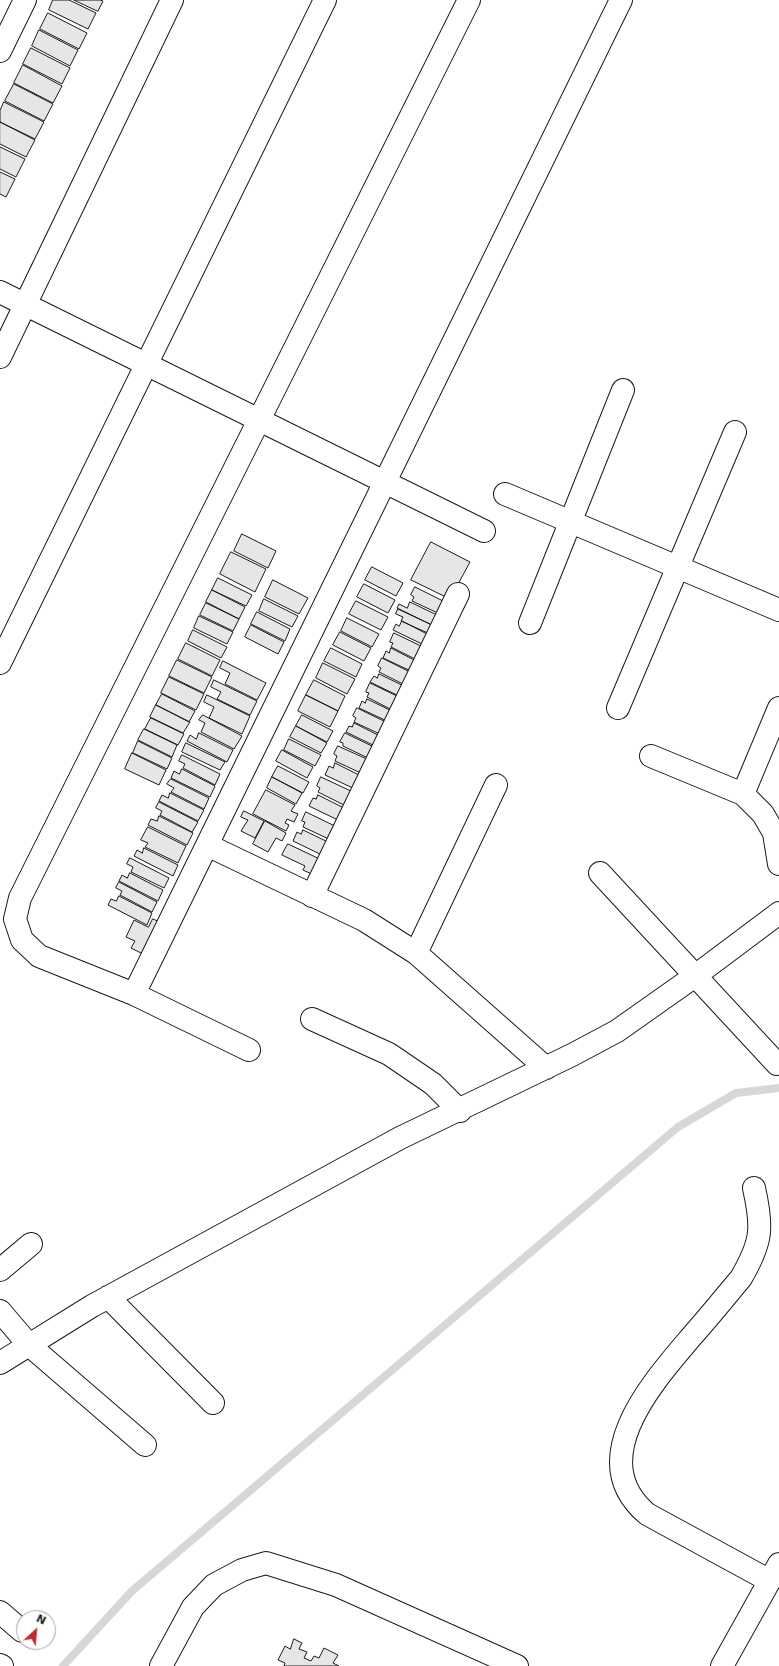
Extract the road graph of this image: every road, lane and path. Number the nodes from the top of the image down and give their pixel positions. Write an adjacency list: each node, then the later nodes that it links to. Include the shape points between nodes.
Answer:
1 (25, 0): 6 (street)
2 (172, 0): 8 (street)
3 (325, 0): 10 (street)
4 (469, 0): 12 (street)
5 (621, 0): 14 (street)
6 (0, 51)
7 (0, 292): 8 (street)
8 (25, 305): 9 (street); 10 (street)
9 (0, 357)
10 (146, 365): 12 (street); 22 (street)
11 (623, 390): 16 (street)
12 (259, 420): 14 (street); 35 (street, via 20,898 15,919 22,940 39,956)
13 (735, 432): 18 (street)
14 (385, 482): 17 (street); 28 (street)
15 (505, 494): 16 (street)
16 (571, 522): 18 (street); 21 (street)
17 (484, 532)
18 (677, 567): 20 (street); 23 (street)
19 (458, 594): 31 (street)
20 (779, 610)
21 (530, 623)
22 (0, 663)
23 (618, 708)
24 (779, 708): 27 (street)
25 (651, 756): 27 (street)
26 (496, 785): 33 (street)
27 (743, 794): 29 (street, via 763,814 774,833)
28 (207, 845): 31 (street); 35 (street)
29 (779, 864)
30 (600, 873): 34 (street)
31 (312, 896): 33 (street, via 364,920)
32 (779, 913): 34 (street)
33 (416, 953): 39 (street)
34 (695, 976): 38 (street); 39 (street, via 617,1031)
35 (134, 994): 37 (street)
36 (312, 1019): 40 (street, via 389,1054 433,1084)
37 (248, 1050)
38 (777, 1064)
39 (546, 1068): 40 (street)
40 (460, 1111): 44 (street, via 400,1138)
41 (754, 1188): 50 (street, via 760,1228 759,1242 752,1259 741,1278 655,1379 629,1425 622,1449 621,1467 629,1494 647,1514)
42 (31, 1244): 43 (street)
43 (0, 1270)
44 (108, 1297): 46 (street); 48 (street)
45 (0, 1311): 46 (street)
46 (29, 1344): 47 (street); 49 (street)
47 (0, 1363)
48 (213, 1403)
49 (145, 1445)
50 (774, 1573): 55 (street)
51 (0, 1612): 52 (street)
52 (16, 1626)
53 (161, 1666): 54 (street, via 193,1607 214,1585 242,1570 266,1563 336,1585)
54 (517, 1666)
55 (722, 1666)

